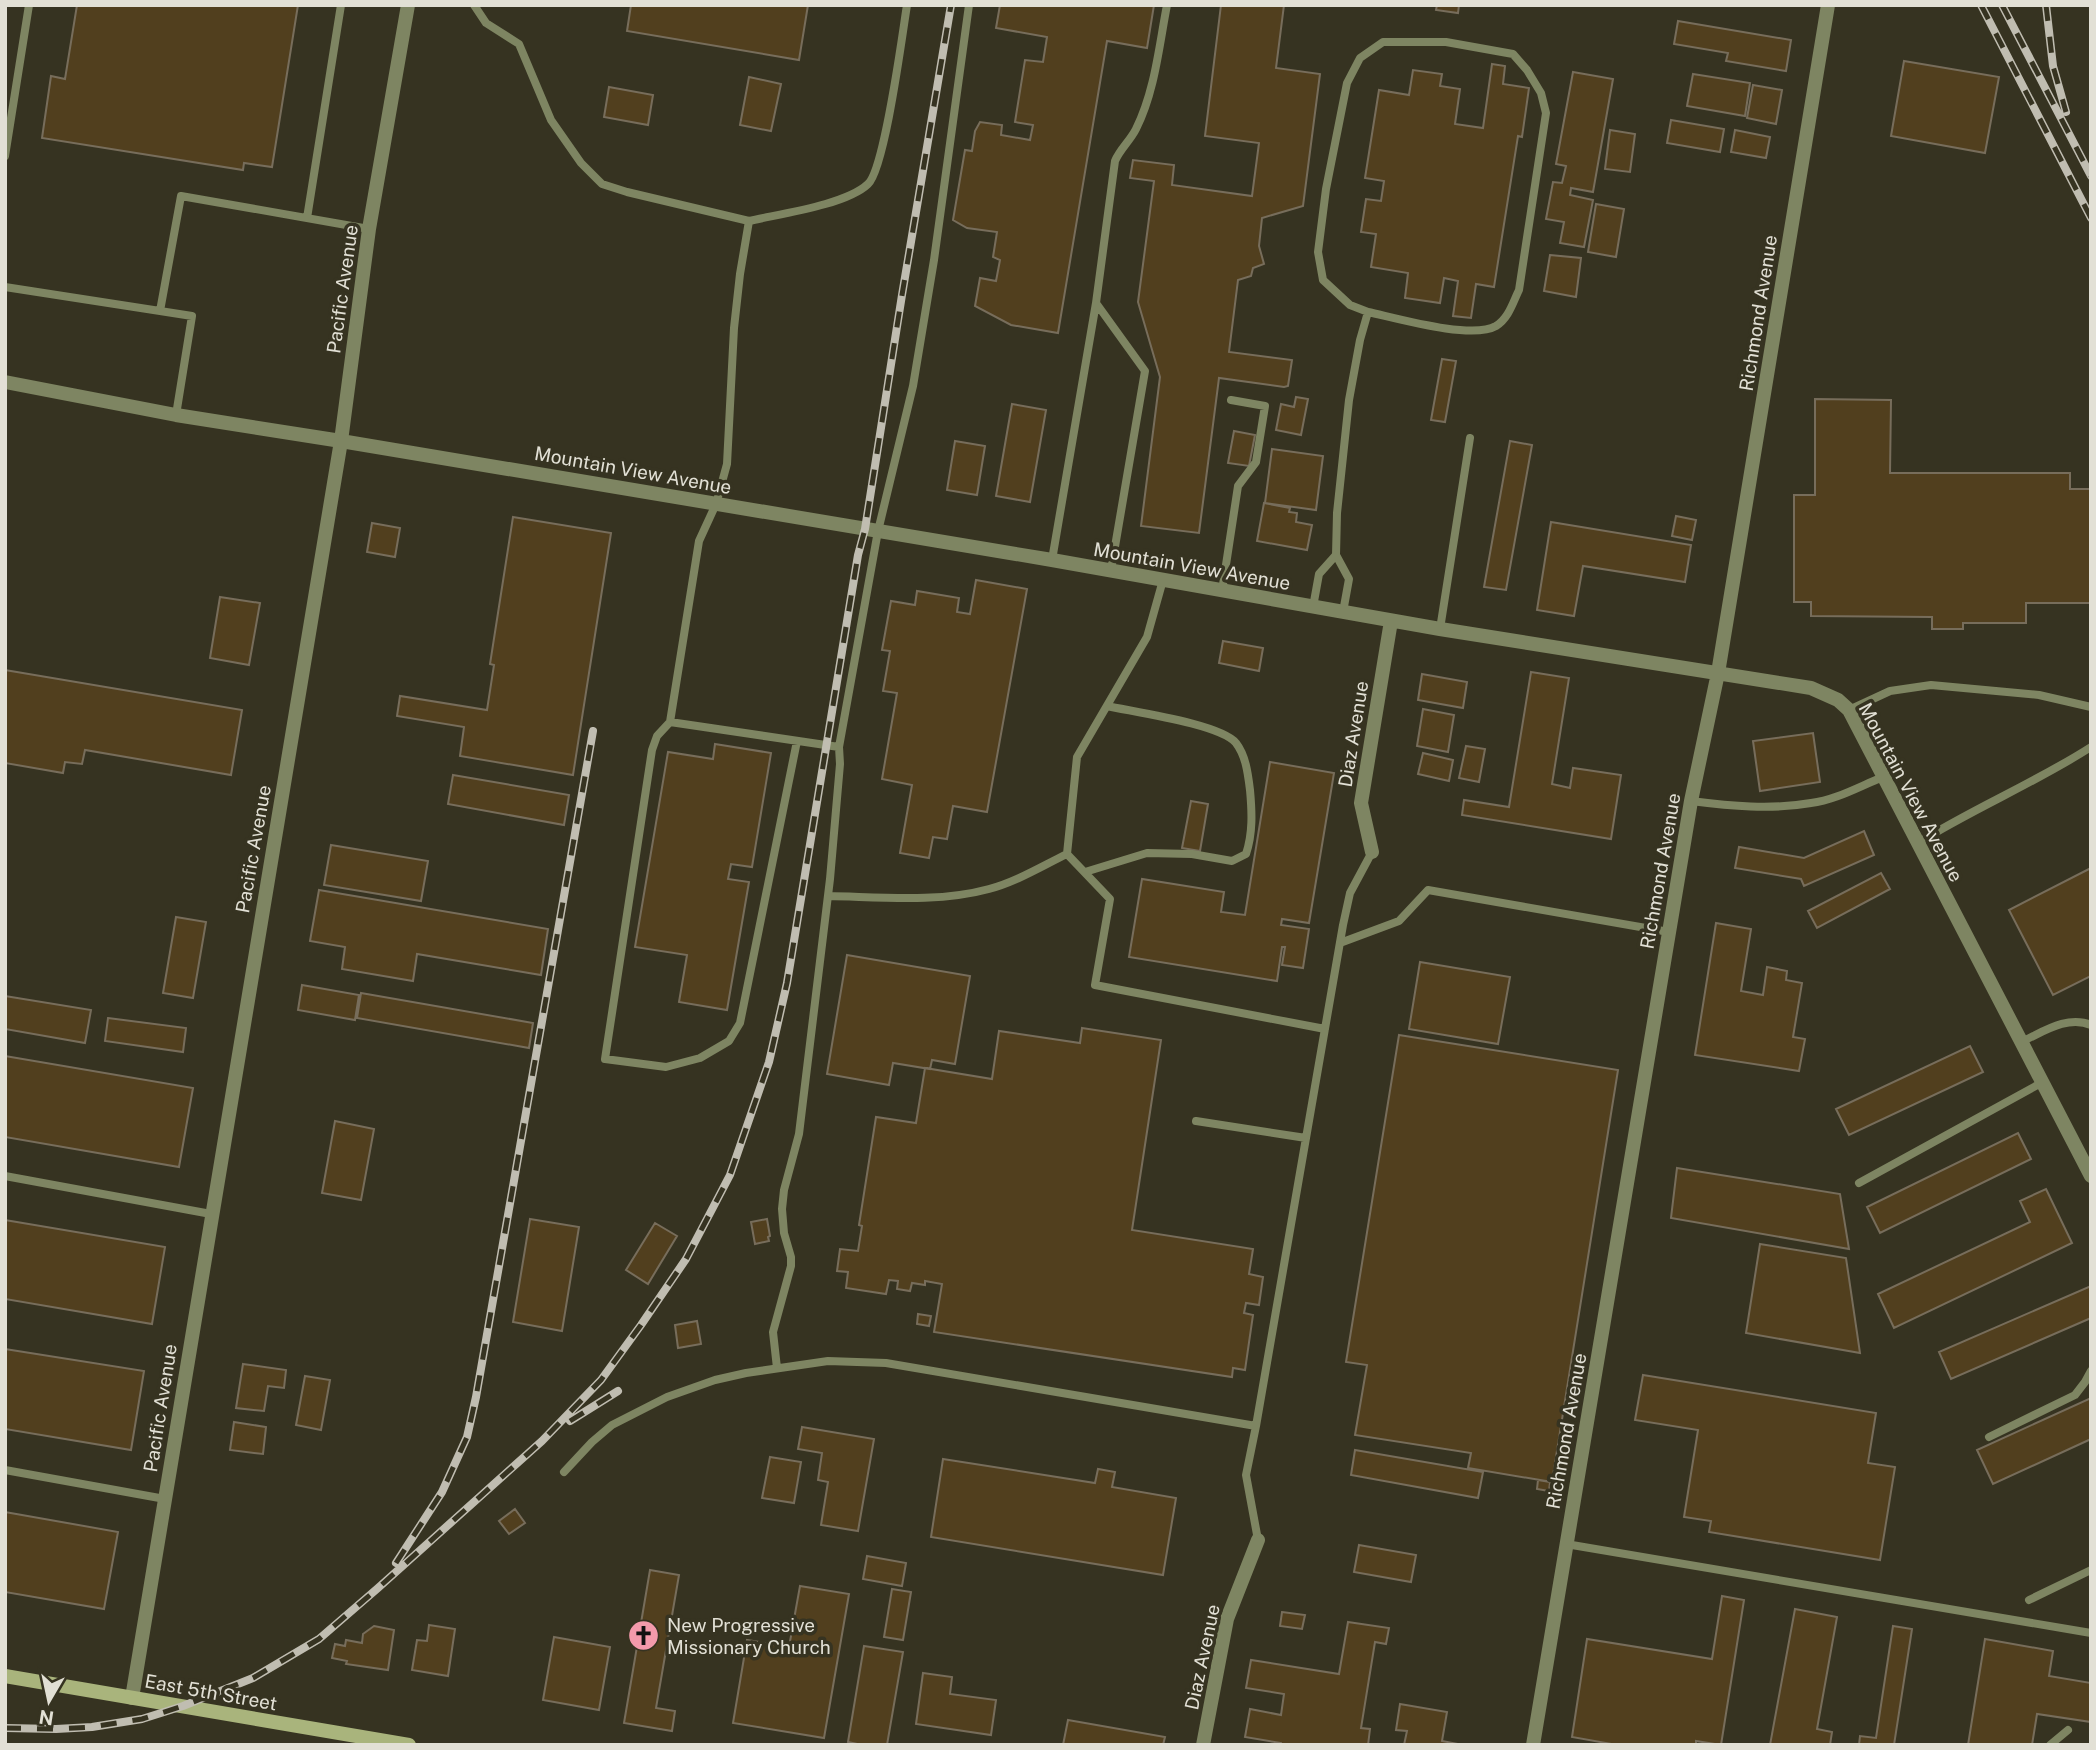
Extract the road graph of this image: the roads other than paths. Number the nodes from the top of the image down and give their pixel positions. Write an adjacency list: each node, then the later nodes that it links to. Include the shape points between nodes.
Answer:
1 (29, 5): 9 (lane)
2 (341, 5): 10 (lane)
3 (408, 5): 12 (street, Pacific Avenue)
4 (474, 5): 11 (lane, via 486,23 519,44 551,120 580,163 602,184)
5 (907, 5): 11 (lane, via 884,139 869,184 817,206)
6 (969, 5): 23 (lane, via 914,386)
7 (1167, 5): 14 (lane, via 1146,103 1115,161)
8 (1828, 5): 33 (street, Richmond Avenue)
9 (5, 156)
10 (307, 218): 12 (lane); 15 (lane, via 181,196)
11 (749, 221): 22 (lane, via 734,328 727,464)
12 (369, 229): 21 (street, Pacific Avenue)
13 (5, 287): 15 (lane)
14 (1097, 303): 25 (lane); 26 (lane, via 1145,371)
15 (160, 311): 19 (lane, via 192,316)
16 (1368, 312): 16 (lane, via 1479,331 1496,326 1508,314 1519,290 1546,113 1541,93 1513,54 1446,42 1383,42 1360,58 1347,83 1318,252 1323,280 1350,305); 24 (lane, via 1349,400)
17 (5, 382): 19 (street, Mountain View Avenue)
18 (1231, 400): 28 (lane, via 1265,406 1256,462 1238,486)
19 (176, 415): 21 (street, Mountain View Avenue)
20 (1470, 438): 32 (lane)
21 (341, 441): 22 (street, Mountain View Avenue); 59 (street, Pacific Avenue)
22 (716, 504): 23 (street, Mountain View Avenue); 37 (lane, via 699,541)
23 (878, 531): 25 (street, Mountain View Avenue); 39 (lane)
24 (1336, 555): 29 (lane, via 1319,574); 30 (lane, via 1349,579)
25 (1052, 560): 26 (street, Mountain View Avenue)
26 (1111, 570): 27 (street, Mountain View Avenue)
27 (1163, 580): 28 (street, Mountain View Avenue); 34 (lane, via 1147,638)
28 (1222, 591): 29 (street, Mountain View Avenue)
29 (1312, 607): 30 (street, Mountain View Avenue)
30 (1343, 612): 31 (street, Mountain View Avenue)
31 (1391, 621): 32 (street, Mountain View Avenue); 44 (street, Diaz Avenue, via 1362,803)
32 (1440, 629): 33 (street, Mountain View Avenue)
33 (1718, 674): 36 (street, Mountain View Avenue, via 1811,688); 42 (street, Richmond Avenue)
34 (1107, 706): 45 (lane, via 1077,757); 46 (lane, via 1214,730 1236,743 1247,767 1251,837 1246,854 1232,861 1147,853)
35 (2091, 707): 36 (lane, via 2039,695 1931,685 1890,691)
36 (1849, 710): 41 (street, Mountain View Avenue)
37 (670, 722): 38 (lane); 38 (lane, via 652,750 604,1059 666,1067 700,1058 729,1041 740,1023)
38 (797, 741): 39 (lane)
39 (839, 747): 47 (lane)
40 (2091, 747): 43 (lane)
41 (1883, 777): 42 (lane, via 1812,803 1743,807); 43 (street, Mountain View Avenue)
42 (1690, 802): 48 (street, Richmond Avenue)
43 (1918, 843): 52 (street, Mountain View Avenue)
44 (1372, 852): 49 (lane, via 1350,893)
45 (1067, 854): 46 (lane); 47 (lane, via 989,889 943,896)
46 (1085, 872): 51 (lane, via 1110,899 1095,985)
47 (828, 896): 60 (lane, via 799,1134 784,1190 784,1233 791,1266 773,1332)
48 (1669, 932): 49 (lane, via 1428,890 1399,921); 68 (street, Richmond Avenue)
49 (1340, 943): 51 (lane)
50 (2091, 1025): 52 (lane, via 2063,1023)
51 (1325, 1029): 55 (lane)
52 (2021, 1042): 53 (street, Mountain View Avenue)
53 (2043, 1082): 56 (street, Mountain View Avenue); 58 (lane)
54 (1196, 1121): 55 (lane)
55 (1306, 1139): 62 (lane)
56 (2090, 1172)
57 (5, 1176): 59 (lane)
58 (1859, 1183)
59 (211, 1214): 66 (street, Pacific Avenue)
60 (777, 1368): 62 (lane, via 828,1361 886,1363); 65 (lane, via 715,1380 645,1407 612,1425)
61 (2091, 1371): 63 (lane, via 2075,1395)
62 (1256, 1426): 67 (lane, via 1246,1475)
63 (1989, 1437)
64 (5, 1470): 66 (lane)
65 (564, 1472)
66 (164, 1499): 73 (street, Pacific Avenue)
67 (1258, 1541): 76 (street, Diaz Avenue, via 1227,1619)
68 (1566, 1544): 71 (lane); 77 (street, Richmond Avenue)
69 (2091, 1570): 70 (lane)
70 (2029, 1600)
71 (2091, 1633)
72 (5, 1676): 73 (main road, East 5th Street)
73 (132, 1698): 75 (main road, East 5th Street)
74 (2068, 1730): 78 (lane)
75 (410, 1745)
76 (1203, 1745)
77 (1533, 1745)
78 (2050, 1745)

